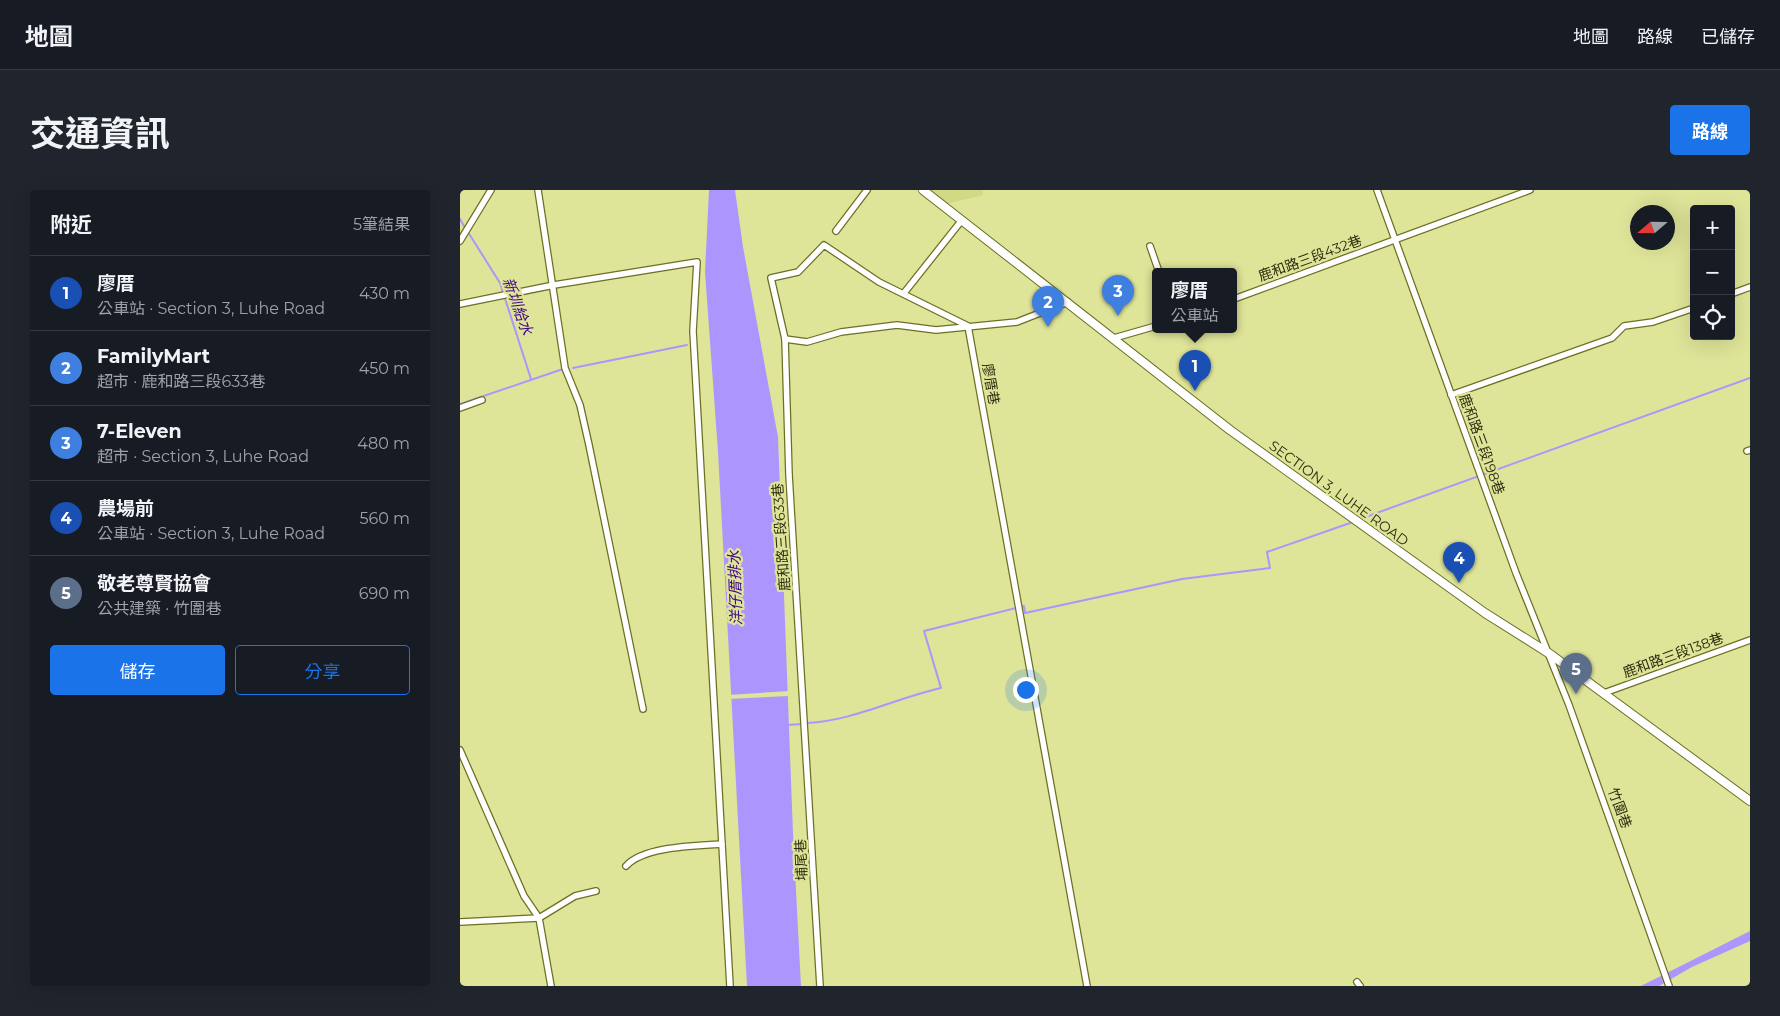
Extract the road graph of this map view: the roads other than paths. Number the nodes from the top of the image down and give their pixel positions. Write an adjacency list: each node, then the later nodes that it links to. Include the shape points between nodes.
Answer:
1 (491, 190): 10 (street)
2 (538, 190): 13 (street)
3 (868, 190): 8 (street)
4 (924, 190): 7 (main road, SECTION 3, LUHE ROAD)
5 (1377, 190): 9 (street)
6 (1530, 190): 9 (street, 鹿和路三段432巷)
7 (962, 220): 15 (street); 18 (main road, SECTION 3, LUHE ROAD)
8 (836, 230)
9 (1395, 240): 17 (street, 鹿和路三段432巷); 25 (street, 鹿和路三段198巷)
10 (460, 242)
11 (1150, 246): 12 (street)
12 (1158, 268)
13 (554, 285): 19 (street); 31 (street, via 566,368 580,405); 35 (street, via 697,262 693,331)
14 (1750, 287): 16 (street)
15 (904, 293): 21 (street); 24 (street, 鹿和路三段633巷, via 879,282 824,245 798,272 771,278)
16 (1735, 293)
17 (1237, 298)
18 (1068, 302): 21 (street, via 1017,322); 23 (main road, SECTION 3, LUHE ROAD)
19 (460, 304)
20 (1690, 309): 25 (street, via 1653,322 1630,323 1612,338)
21 (968, 326): 24 (street, via 936,330 897,326 841,332 807,342); 43 (street, 廖厝巷)
22 (1152, 327): 23 (street)
23 (1114, 338): 29 (main road, SECTION 3, LUHE ROAD, via 1230,430 1485,613)
24 (785, 339): 32 (street, 鹿和路三段633巷, via 789,476)
25 (1452, 395): 29 (street, 鹿和路三段198巷, via 1516,573)
26 (482, 400): 27 (street)
27 (460, 408)
28 (1750, 640): 30 (street, 鹿和路三段138巷)
29 (1550, 654): 30 (main road, SECTION 3, LUHE ROAD); 44 (street, 竹圍巷)
30 (1604, 693): 34 (main road, SECTION 3, LUHE ROAD)
31 (643, 710)
32 (805, 733): 42 (street, 埔尾巷)
33 (460, 750): 38 (street, via 524,896)
34 (1750, 801)
35 (722, 844): 36 (street, via 658,850); 41 (street)
36 (626, 866)
37 (596, 891): 38 (street, via 575,896)
38 (539, 918): 39 (street); 40 (street)
39 (460, 922)
40 (551, 986)
41 (730, 986)
42 (820, 986)
43 (1087, 986)
44 (1669, 986)

